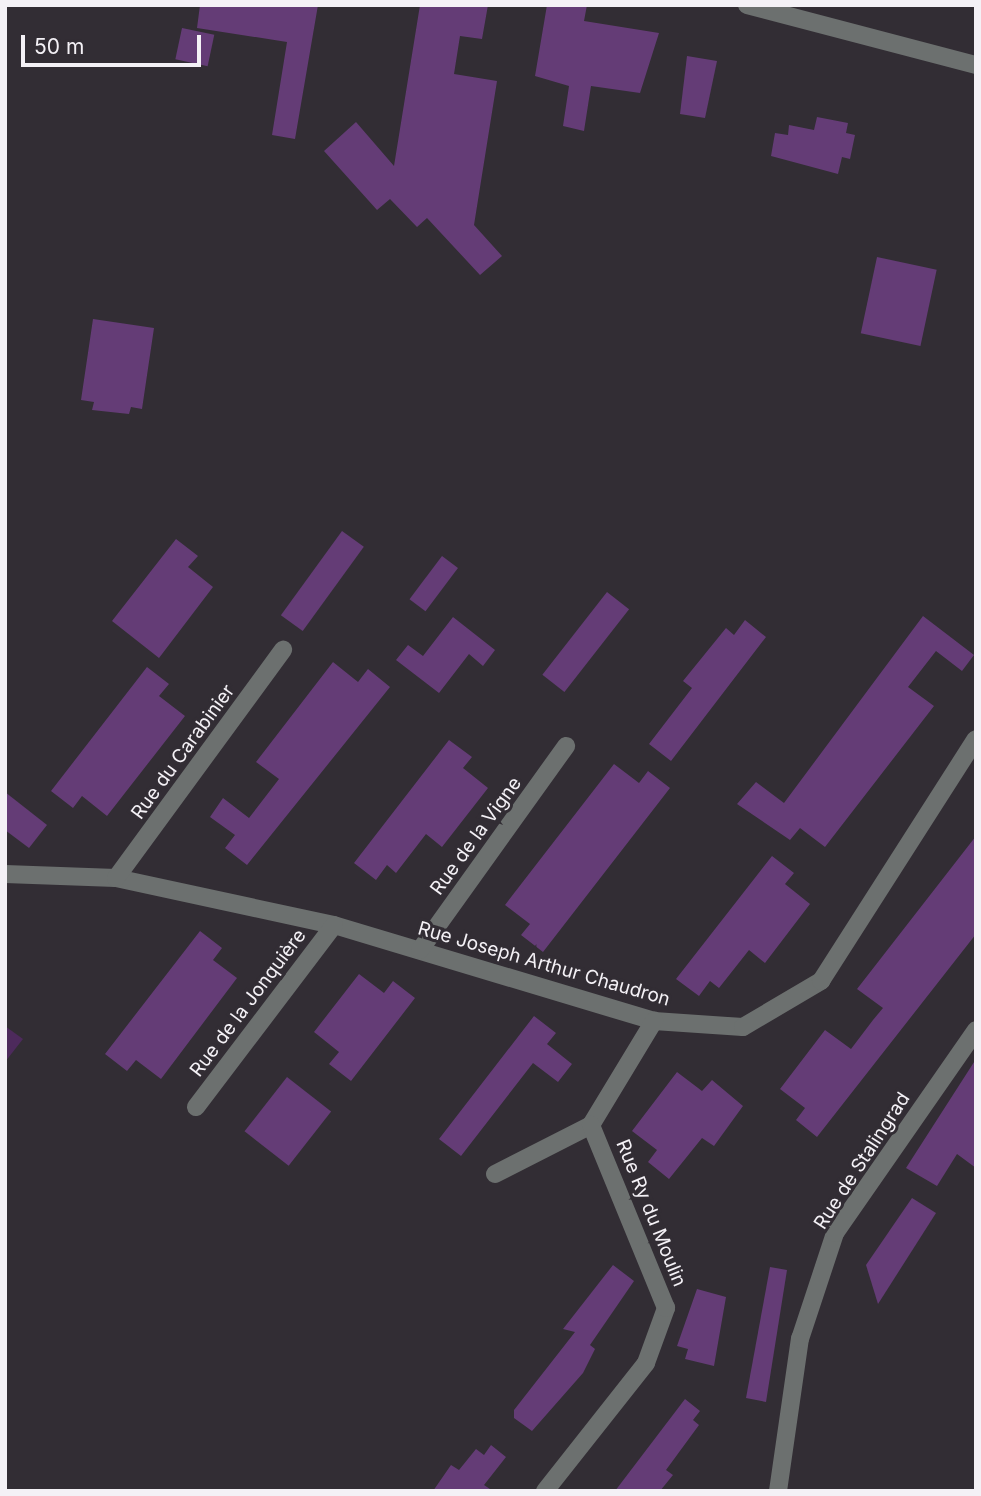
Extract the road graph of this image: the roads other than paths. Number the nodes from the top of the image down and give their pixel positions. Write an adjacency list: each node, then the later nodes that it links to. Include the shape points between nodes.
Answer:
1 (747, 5): 2 (street)
2 (976, 65)
3 (283, 650): 7 (street, Rue du Carabinier)
4 (976, 739): 10 (street, Rue Joseph Arthur Chaudron, via 821,981 743,1027)
5 (566, 746): 9 (street, Rue de la Vigne)
6 (6, 875): 7 (street, Rue Joseph Arthur Chaudron)
7 (116, 878): 8 (street, Rue Joseph Arthur Chaudron)
8 (334, 925): 9 (street, Rue Joseph Arthur Chaudron); 12 (street, Rue de la Jonquière)
9 (420, 950): 10 (street, Rue Joseph Arthur Chaudron)
10 (654, 1021): 13 (street)
11 (976, 1030): 16 (street, Rue de Stalingrad, via 835,1233 800,1339)
12 (196, 1107)
13 (591, 1125): 14 (street); 15 (street, Rue Ry du Moulin, via 666,1307 646,1363)
14 (495, 1174)
15 (545, 1491)
16 (778, 1491)

